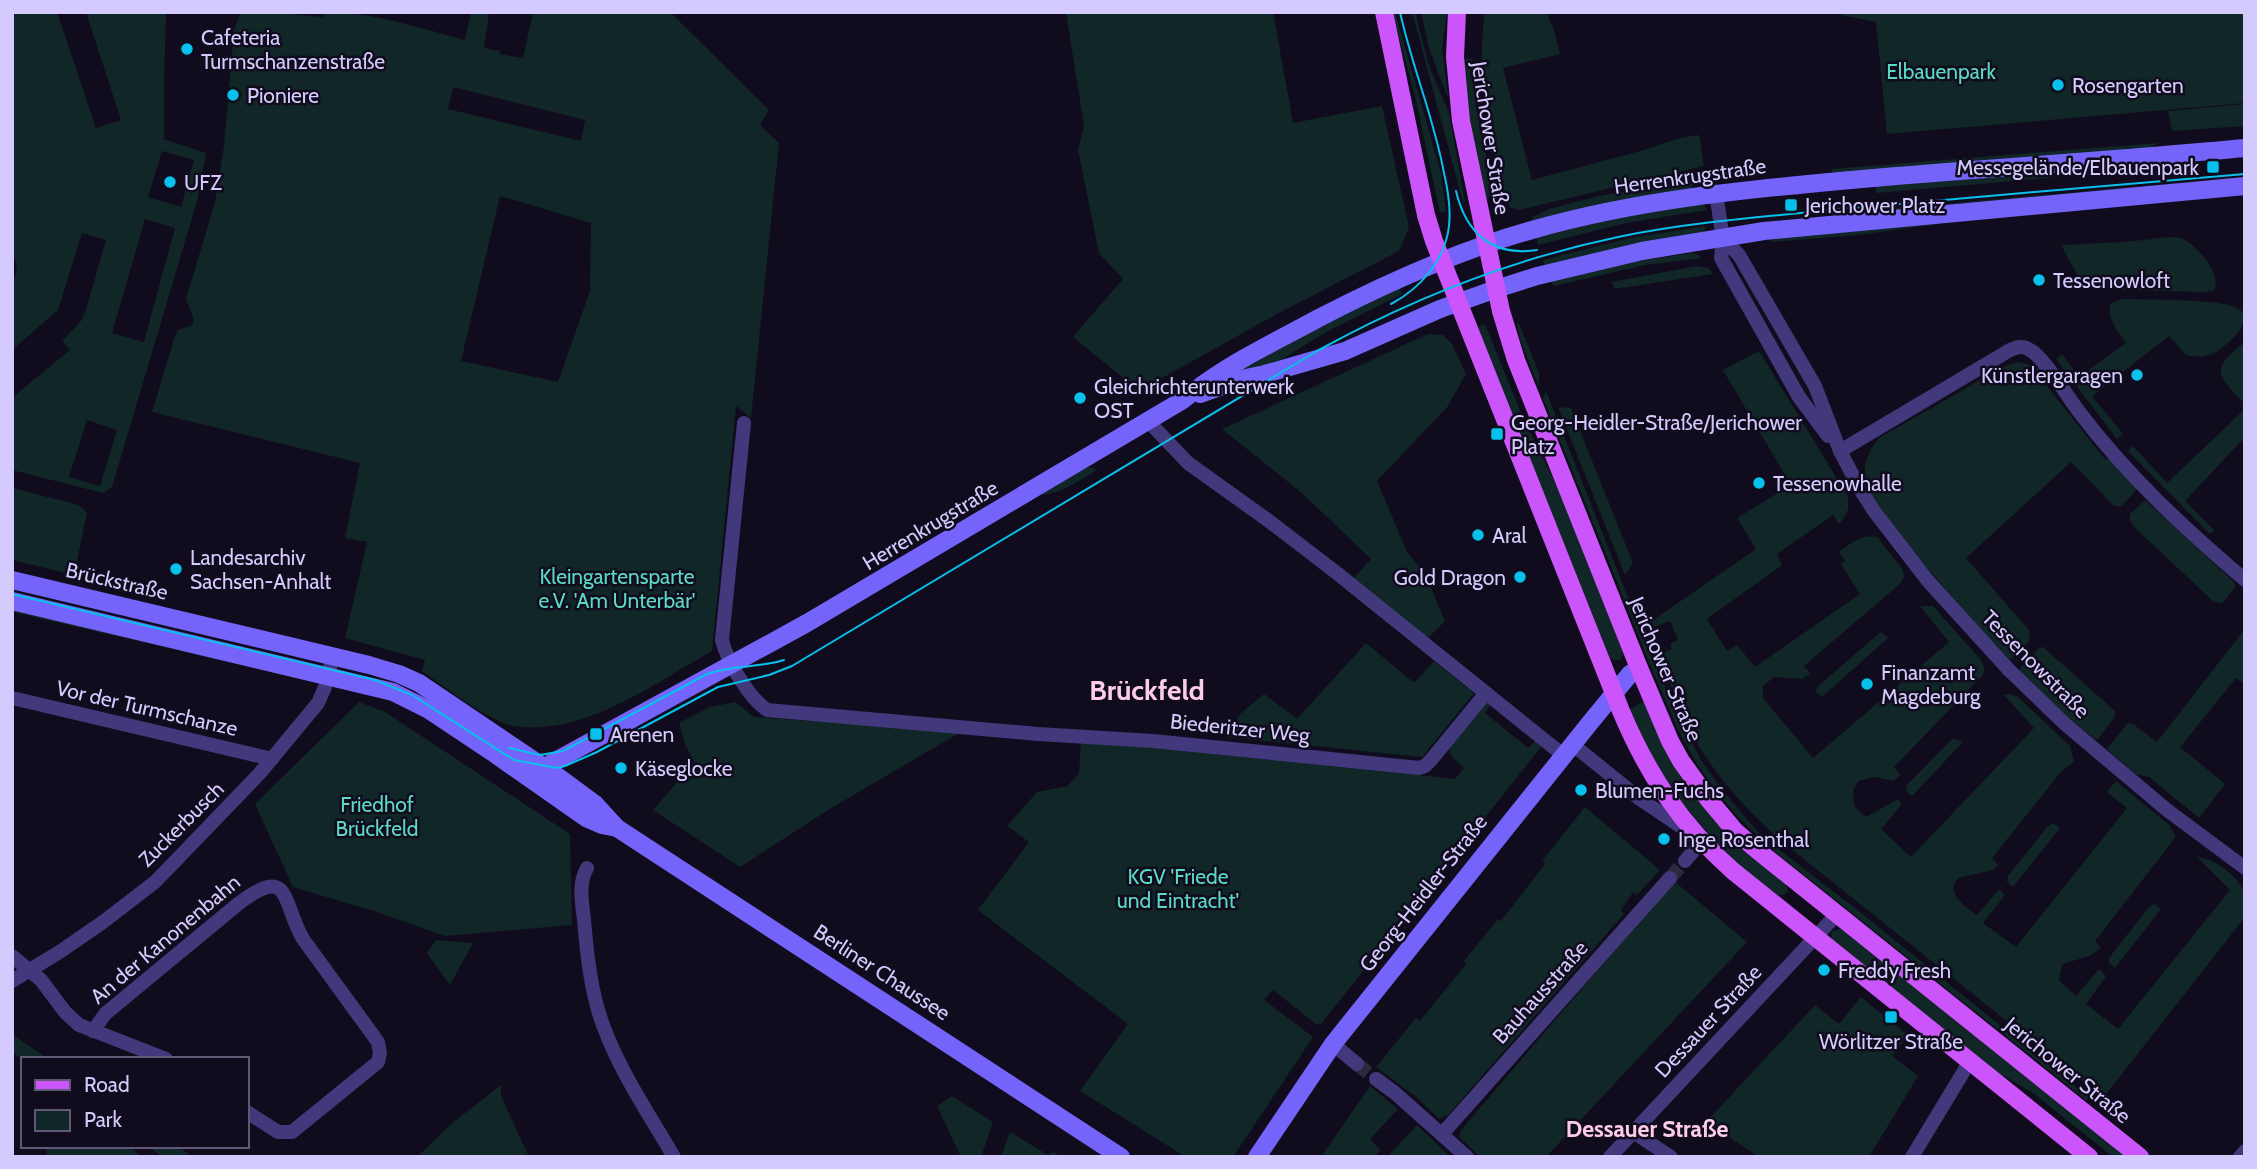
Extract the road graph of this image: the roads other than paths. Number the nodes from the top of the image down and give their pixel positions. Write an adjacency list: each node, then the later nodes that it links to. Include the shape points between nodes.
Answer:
1 (1384, 12): 8 (main road, via 1426,215)
2 (1457, 12): 7 (main road, Jerichower Straße, via 1459,102)
3 (2245, 148): 5 (street, Herrenkrugstraße)
4 (2245, 186): 6 (street, Herrenkrugstraße, via 1773,230)
5 (1716, 192): 6 (street, Tessenowstraße); 7 (street, Herrenkrugstraße, via 1582,217)
6 (1723, 239): 9 (street, Herrenkrugstraße, via 1642,251); 14 (street, Tessenowstraße, via 1721,258 1741,295 1799,397)
7 (1487, 245): 8 (street, Herrenkrugstraße); 9 (main road, Jerichower Straße)
8 (1441, 261): 10 (main road); 11 (street, Herrenkrugstraße, via 1280,339)
9 (1496, 289): 10 (street, Herrenkrugstraße); 20 (main road, Jerichower Straße, via 1516,360)
10 (1457, 303): 11 (street, Herrenkrugstraße, via 1345,351 1245,377); 23 (main road)
11 (1183, 400): 12 (street, Herrenkrugstraße)
12 (1148, 421): 19 (street, Herrenkrugstraße); 22 (street, via 1188,463 1338,574)
13 (744, 423): 19 (street, via 722,640)
14 (1840, 451): 16 (street, via 2007,351 2026,348 2041,360 2129,471); 31 (street, Tessenowstraße, via 1874,512 2008,670 2136,785)
15 (12, 580): 18 (street, Brückstraße)
16 (2245, 580)
17 (12, 601): 21 (street, Brückstraße)
18 (333, 656): 21 (street, Zuckerbusch); 27 (street, Berliner Chaussee, via 419,683)
19 (733, 664): 22 (street, Biederitzer Weg, via 753,696 773,711 1419,768 1427,765); 27 (street, Herrenkrugstraße)
20 (1639, 668): 23 (street, Georg-Heidler-Straße); 33 (main road, Jerichower Straße, via 1670,741 1709,800 1756,850)
21 (328, 676): 26 (street, Zuckerbusch, via 320,700); 27 (street, Berliner Chaussee, via 411,700)
22 (1486, 693): 25 (street)
23 (1614, 695): 25 (street, Georg-Heidler-Straße); 28 (main road, via 1652,776)
24 (12, 698): 26 (street, Vor der Turmschanze)
25 (1568, 750): 28 (street); 39 (street, Georg-Heidler-Straße)
26 (272, 759): 36 (street, Zuckerbusch, via 155,882)
27 (537, 773): 49 (street, Berliner Chaussee, via 595,804 617,828)
28 (1702, 841): 29 (street); 34 (main road)
29 (1685, 862)
30 (587, 868): 48 (street, via 581,888 584,928 602,1022 620,1064)
31 (2245, 868)
32 (1670, 878): 46 (street, Bauhausstraße)
33 (1837, 914): 34 (street, Dessauer Straße); 56 (main road, Jerichower Straße)
34 (1815, 937): 41 (main road); 45 (street, Dessauer Straße)
35 (12, 956): 36 (street)
36 (30, 970): 37 (street, Zuckerbusch); 38 (street, An der Kanonenbahn, via 74,1021)
37 (12, 981)
38 (93, 1031): 40 (street, An der Kanonenbahn); 44 (street, An der Kanonenbahn, via 105,1014 238,904 261,888 278,887 303,939 378,1042 380,1053 378,1062 292,1132 278,1132)
39 (1333, 1044): 42 (street); 50 (street, Georg-Heidler-Straße)
40 (161, 1057)
41 (1969, 1061): 54 (street); 55 (main road)
42 (1357, 1064)
43 (1376, 1079): 46 (street)
44 (248, 1113)
45 (1633, 1132): 52 (street, Dessauer Straße); 53 (street)
46 (1442, 1134): 51 (street)
47 (2245, 1151): 57 (street)
48 (674, 1157)
49 (1121, 1157)
50 (1257, 1157)
51 (1467, 1157)
52 (1610, 1157)
53 (1671, 1157)
54 (1912, 1157)
55 (2089, 1157)
56 (2140, 1157)
57 (2240, 1157)

